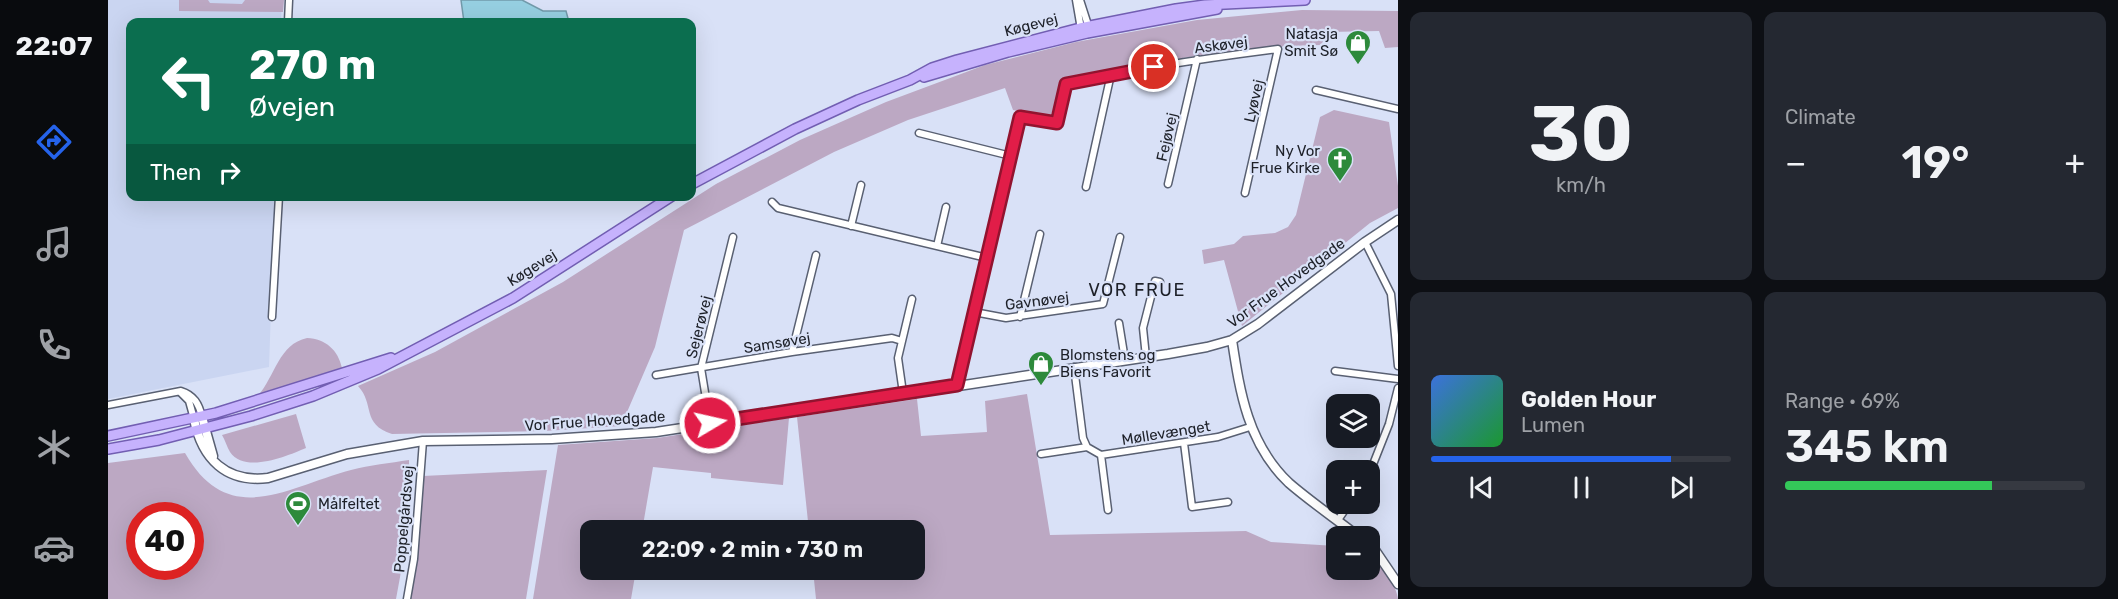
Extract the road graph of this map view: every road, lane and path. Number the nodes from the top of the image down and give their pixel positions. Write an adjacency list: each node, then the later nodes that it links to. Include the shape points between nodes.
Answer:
1 (289, 0): 4 (street)
2 (1078, 0): 5 (street)
3 (1305, 0): 5 (main road, Køgevej, via 1235,4)
4 (288, 18)
5 (1085, 29): 13 (main road, Køgevej, via 910,80 858,100)
6 (1278, 50): 7 (street, Askøvej); 17 (street, Lyøvej)
7 (1197, 59): 8 (street, Askøvej); 14 (street, Fejøvej)
8 (1111, 74): 12 (street, Askøvej, via 1066,84 1057,123 1020,117); 16 (street)
9 (1316, 90): 10 (street)
10 (1398, 109)
11 (919, 133): 12 (street)
12 (1011, 156): 30 (street)
13 (696, 182)
14 (1168, 184)
15 (861, 185): 23 (street)
16 (1086, 187)
17 (1245, 193)
18 (279, 201): 34 (street)
19 (664, 201): 40 (main road, Køgevej, via 513,298)
20 (772, 202): 23 (street, via 778,208)
21 (946, 207): 28 (street)
22 (1398, 220): 27 (street, Vor Frue Hovedgade)
23 (851, 226): 28 (street)
24 (1040, 234): 35 (street)
25 (733, 237): 45 (street, Sejerøvej)
26 (1120, 237): 35 (street, Gavnøvej, via 1103,304)
27 (1365, 242): 37 (street, Vor Frue Hovedgade); 43 (street, via 1391,294)
28 (937, 246): 30 (street)
29 (816, 255): 39 (street)
30 (987, 258): 33 (street)
31 (1160, 282): 41 (street, via 1155,281 1143,328)
32 (912, 299): 38 (street)
33 (974, 312): 35 (street, Gavnøvej); 49 (street)
34 (272, 316)
35 (1020, 317)
36 (1119, 322): 42 (street)
37 (1232, 340): 41 (street, Vor Frue Hovedgade); 55 (street)
38 (902, 341): 39 (street, Samsøvej, via 892,338); 51 (street, via 898,358)
39 (792, 352): 45 (street, Samsøvej)
40 (402, 356): 53 (main road, Køgevej); 56 (main road, Køgevej, via 313,396)
41 (1146, 357): 42 (street, Vor Frue Hovedgade)
42 (1125, 360): 44 (street, Vor Frue Hovedgade)
43 (1398, 366)
44 (1074, 367): 49 (street, Vor Frue Hovedgade); 60 (street)
45 (701, 368): 47 (street, Samsøvej); 54 (street, Sejerøvej)
46 (1335, 371): 48 (street)
47 (656, 375)
48 (1398, 379)
49 (957, 385): 51 (street, Vor Frue Hovedgade)
50 (1398, 388): 64 (street)
51 (903, 393): 54 (street, Vor Frue Hovedgade)
52 (108, 405): 53 (street, via 173,391 189,401)
53 (198, 418): 56 (street, Vor Frue Hovedgade); 57 (main road, Køgevej)
54 (710, 423): 58 (street, Vor Frue Hovedgade, via 610,436)
55 (1250, 427): 59 (street, Møllevænget); 68 (street, via 1282,476)
56 (200, 430): 58 (street, Vor Frue Hovedgade, via 215,462 234,476 257,480 347,454); 61 (main road, Køgevej)
57 (108, 436)
58 (423, 441): 72 (street, Poppelgårdsvej)
59 (1184, 443): 63 (street, Møllevænget); 65 (street, via 1192,507)
60 (1087, 447): 62 (street); 63 (street)
61 (108, 449)
62 (1041, 454)
63 (1101, 455): 66 (street)
64 (1375, 460)
65 (1228, 502)
66 (1108, 510)
67 (1342, 514): 68 (street)
68 (1338, 520): 69 (street)
69 (1345, 526)
70 (1380, 558): 71 (street)
71 (1398, 584)
72 (407, 599)

